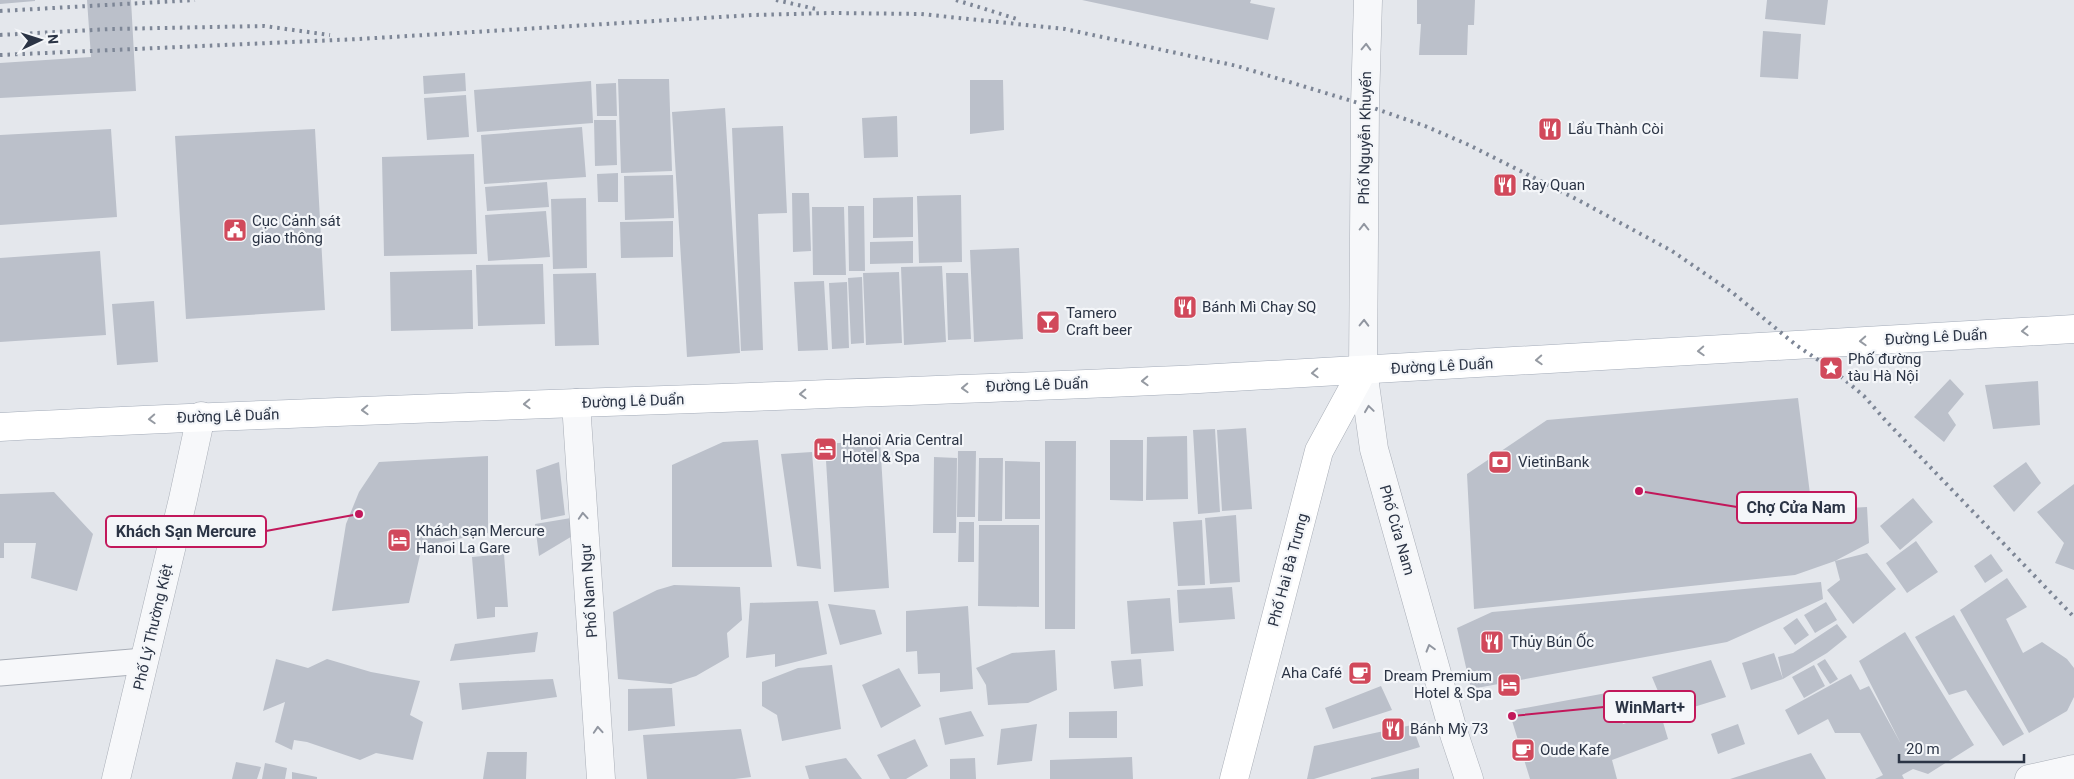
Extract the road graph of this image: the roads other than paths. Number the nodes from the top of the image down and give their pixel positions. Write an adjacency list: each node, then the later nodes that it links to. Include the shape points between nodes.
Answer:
1 (1368, 0): 2 (street, Phố Nguyễn Khuyến, one-way to 1)
2 (1364, 275): 4 (street, Phố Cửa Nam, one-way to 2)
3 (2074, 329): 4 (main road, Đường Lê Duẩn, one-way to 4)
4 (1363, 370): 5 (main road, Đường Lê Duẩn, one-way to 5); 13 (main road, Phố Hai Bà Trưng, via 1319,451); 14 (street, Phố Cửa Nam, one-way to 4, via 1374,449)
5 (576, 403): 6 (main road, Đường Lê Duẩn, one-way to 6); 12 (street, Phố Nam Ngư, one-way to 5)
6 (200, 416): 7 (main road, Đường Lê Duẩn, one-way to 7); 8 (street, Phố Lý Thường Kiệt, via 184,499)
7 (0, 427)
8 (144, 661): 9 (lane); 11 (street, Phố Lý Thường Kiệt)
9 (0, 673)
10 (2074, 769): 15 (street)
11 (116, 779)
12 (601, 779)
13 (1234, 779)
14 (1469, 779)
15 (2029, 779)

